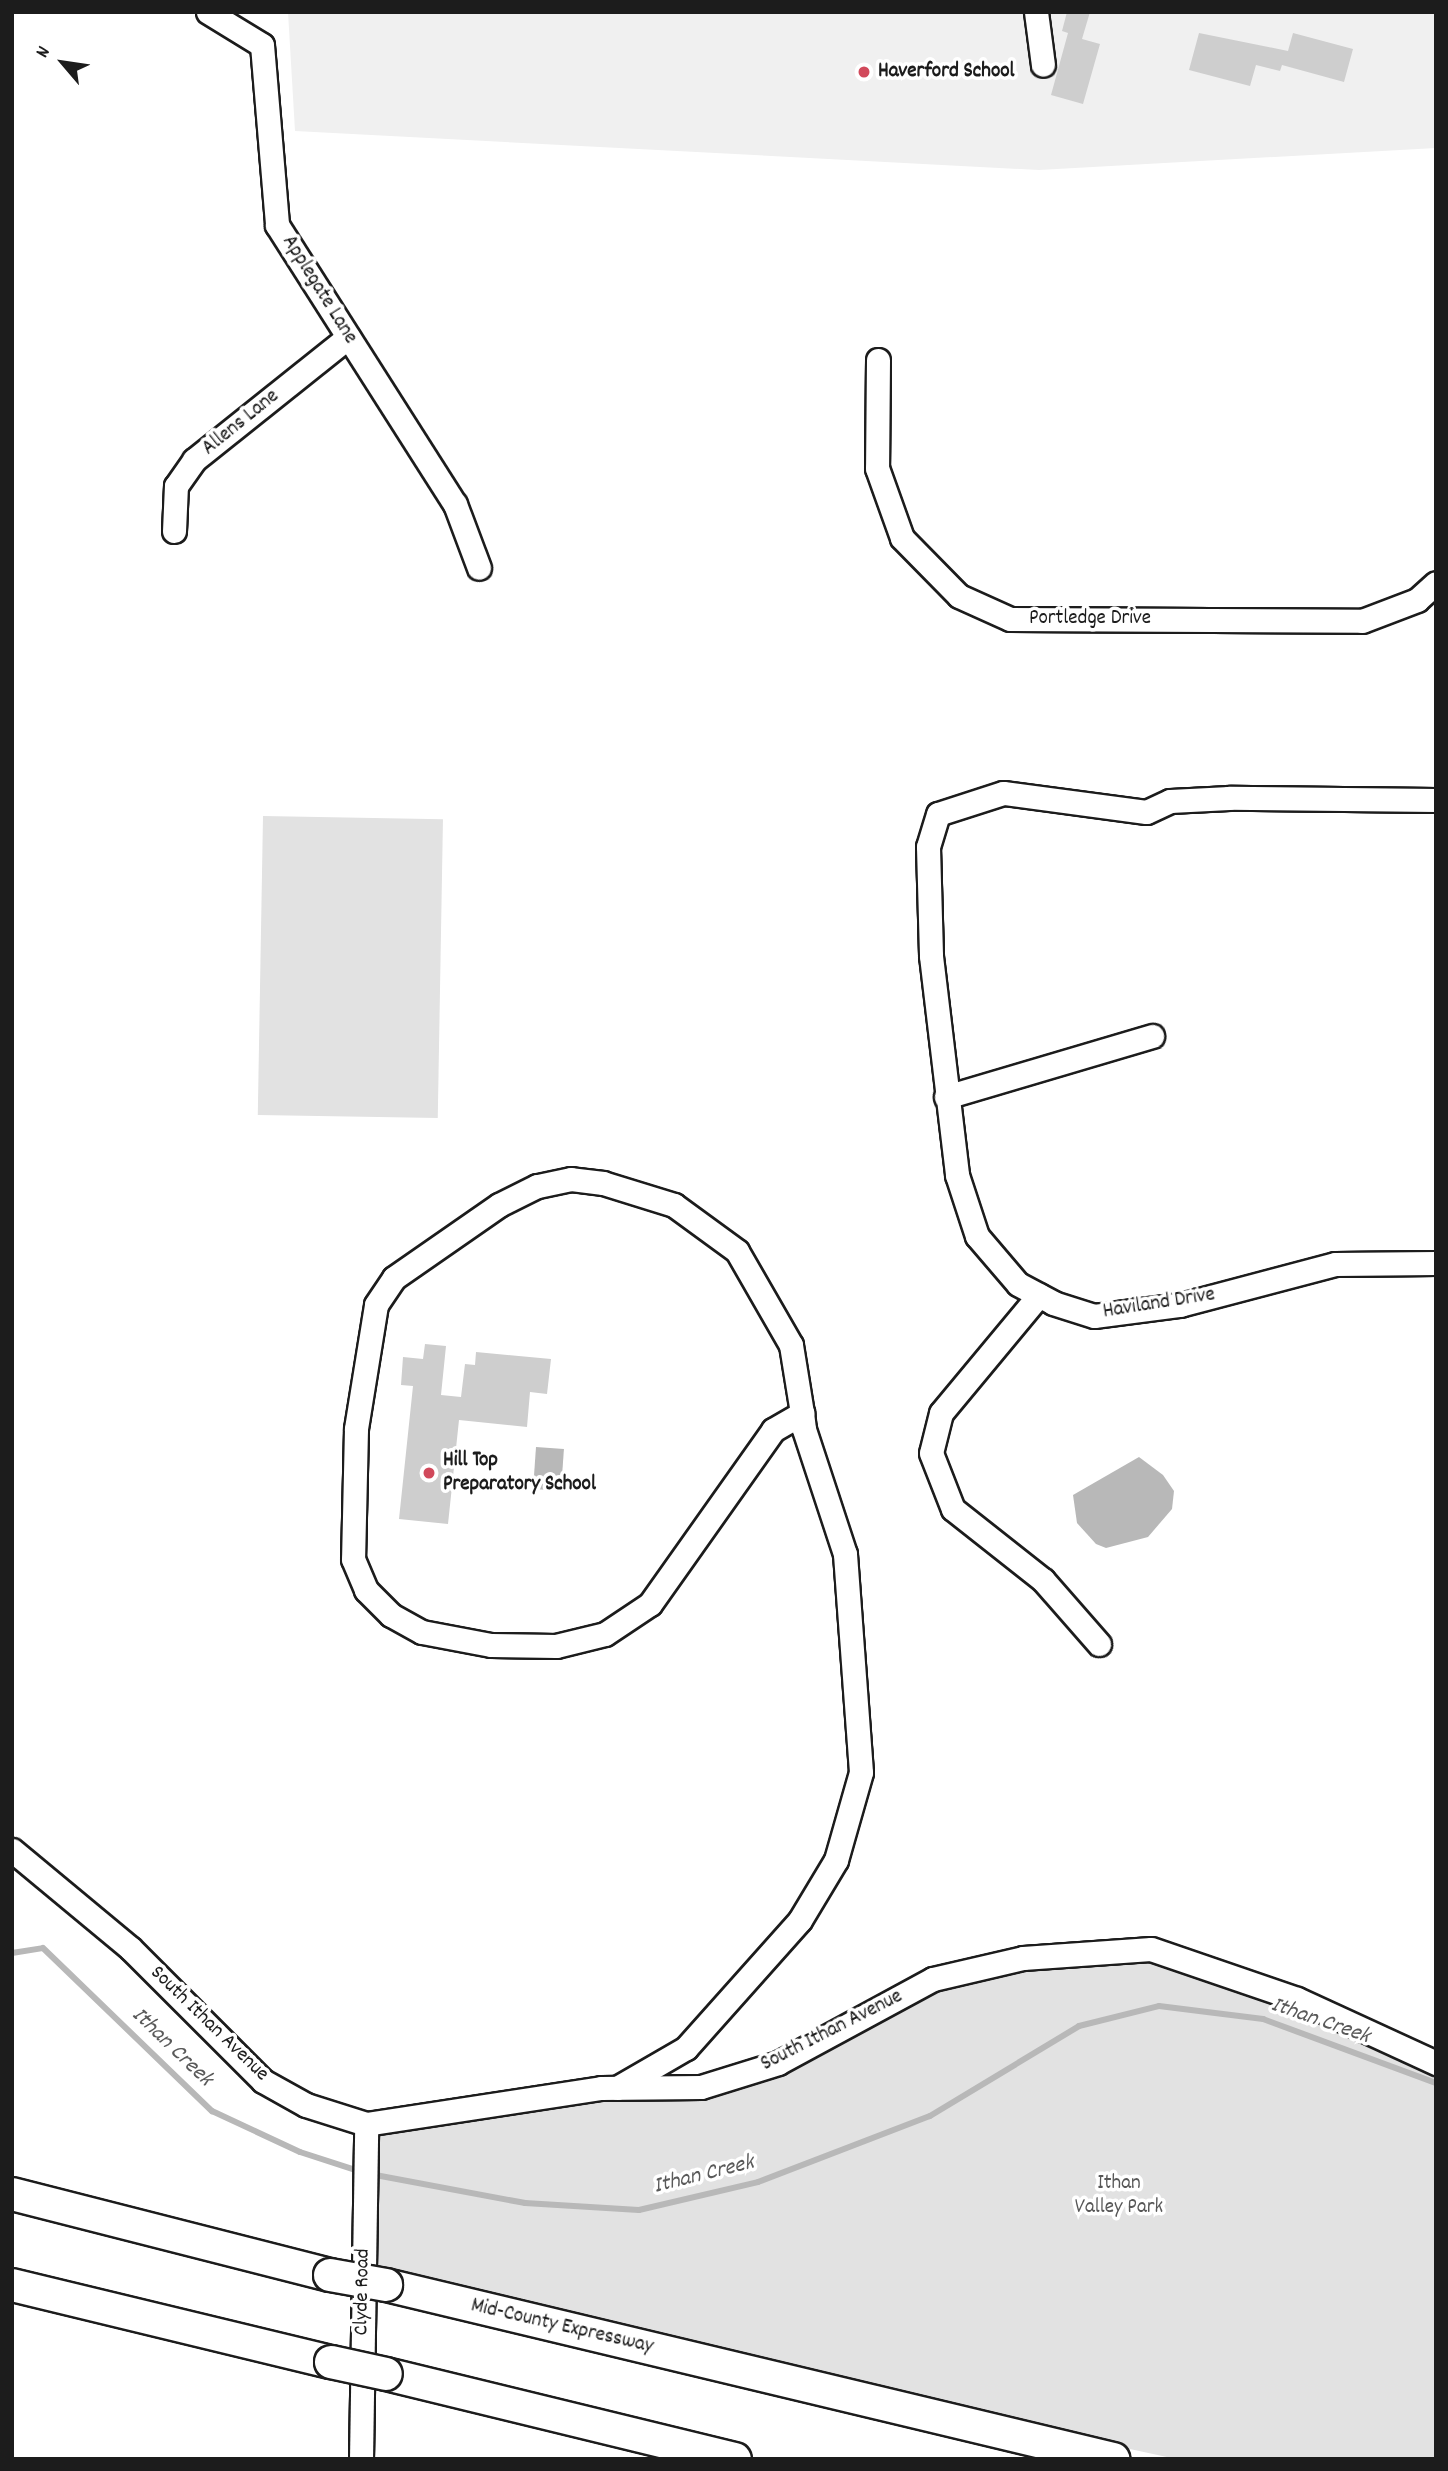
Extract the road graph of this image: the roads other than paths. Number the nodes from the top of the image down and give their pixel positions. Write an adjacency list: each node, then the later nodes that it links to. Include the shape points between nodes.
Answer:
1 (208, 12): 4 (street, Applegate Lane, via 262,45 277,225)
2 (1036, 12): 3 (street)
3 (1043, 65)
4 (348, 337): 6 (street, Allens Lane, via 194,460 176,486); 7 (street, Applegate Lane, via 455,504)
5 (877, 360): 8 (street, Portledge Drive, via 877,468 902,538 960,596 1010,619 1362,621 1417,600)
6 (174, 531)
7 (479, 568)
8 (1436, 583)
9 (1436, 800): 11 (street, Haviland Drive, via 1229,798 1170,801 1146,812 1003,793 938,814 928,847 928,919)
10 (1152, 1036): 11 (street)
11 (946, 1097): 13 (street, Haviland Drive, via 957,1175 977,1236 1018,1284)
12 (1436, 1263): 13 (street, Haviland Drive, via 1335,1264 1180,1305 1094,1316)
13 (1038, 1295): 15 (street, via 941,1413 931,1453 953,1509 1043,1580)
14 (802, 1413): 14 (street, via 791,1345 737,1251 674,1205 603,1183 571,1179 537,1186 499,1205 394,1278 376,1305 356,1429 353,1559 366,1590 391,1615 422,1632 491,1646 556,1646 605,1634 650,1604 773,1430); 18 (street, via 845,1554 861,1772 836,1860 800,1920 686,2048)
15 (1100, 1644)
16 (12, 1850): 19 (street, South Ithan Avenue, via 130,1948 263,2081 306,2105)
17 (1436, 2063): 18 (street, South Ithan Avenue, via 1297,1999 1151,1949 1023,1958 933,1979 778,2063 701,2087)
18 (617, 2088): 19 (street, South Ithan Avenue, via 454,2107)
19 (366, 2124): 22 (street, Clyde Road)
20 (12, 2194): 24 (highway, Mid-County Expressway, bridge, via 330,2275)
21 (12, 2285): 23 (highway, bridge)
22 (361, 2459)
23 (735, 2459)
24 (1113, 2459)

